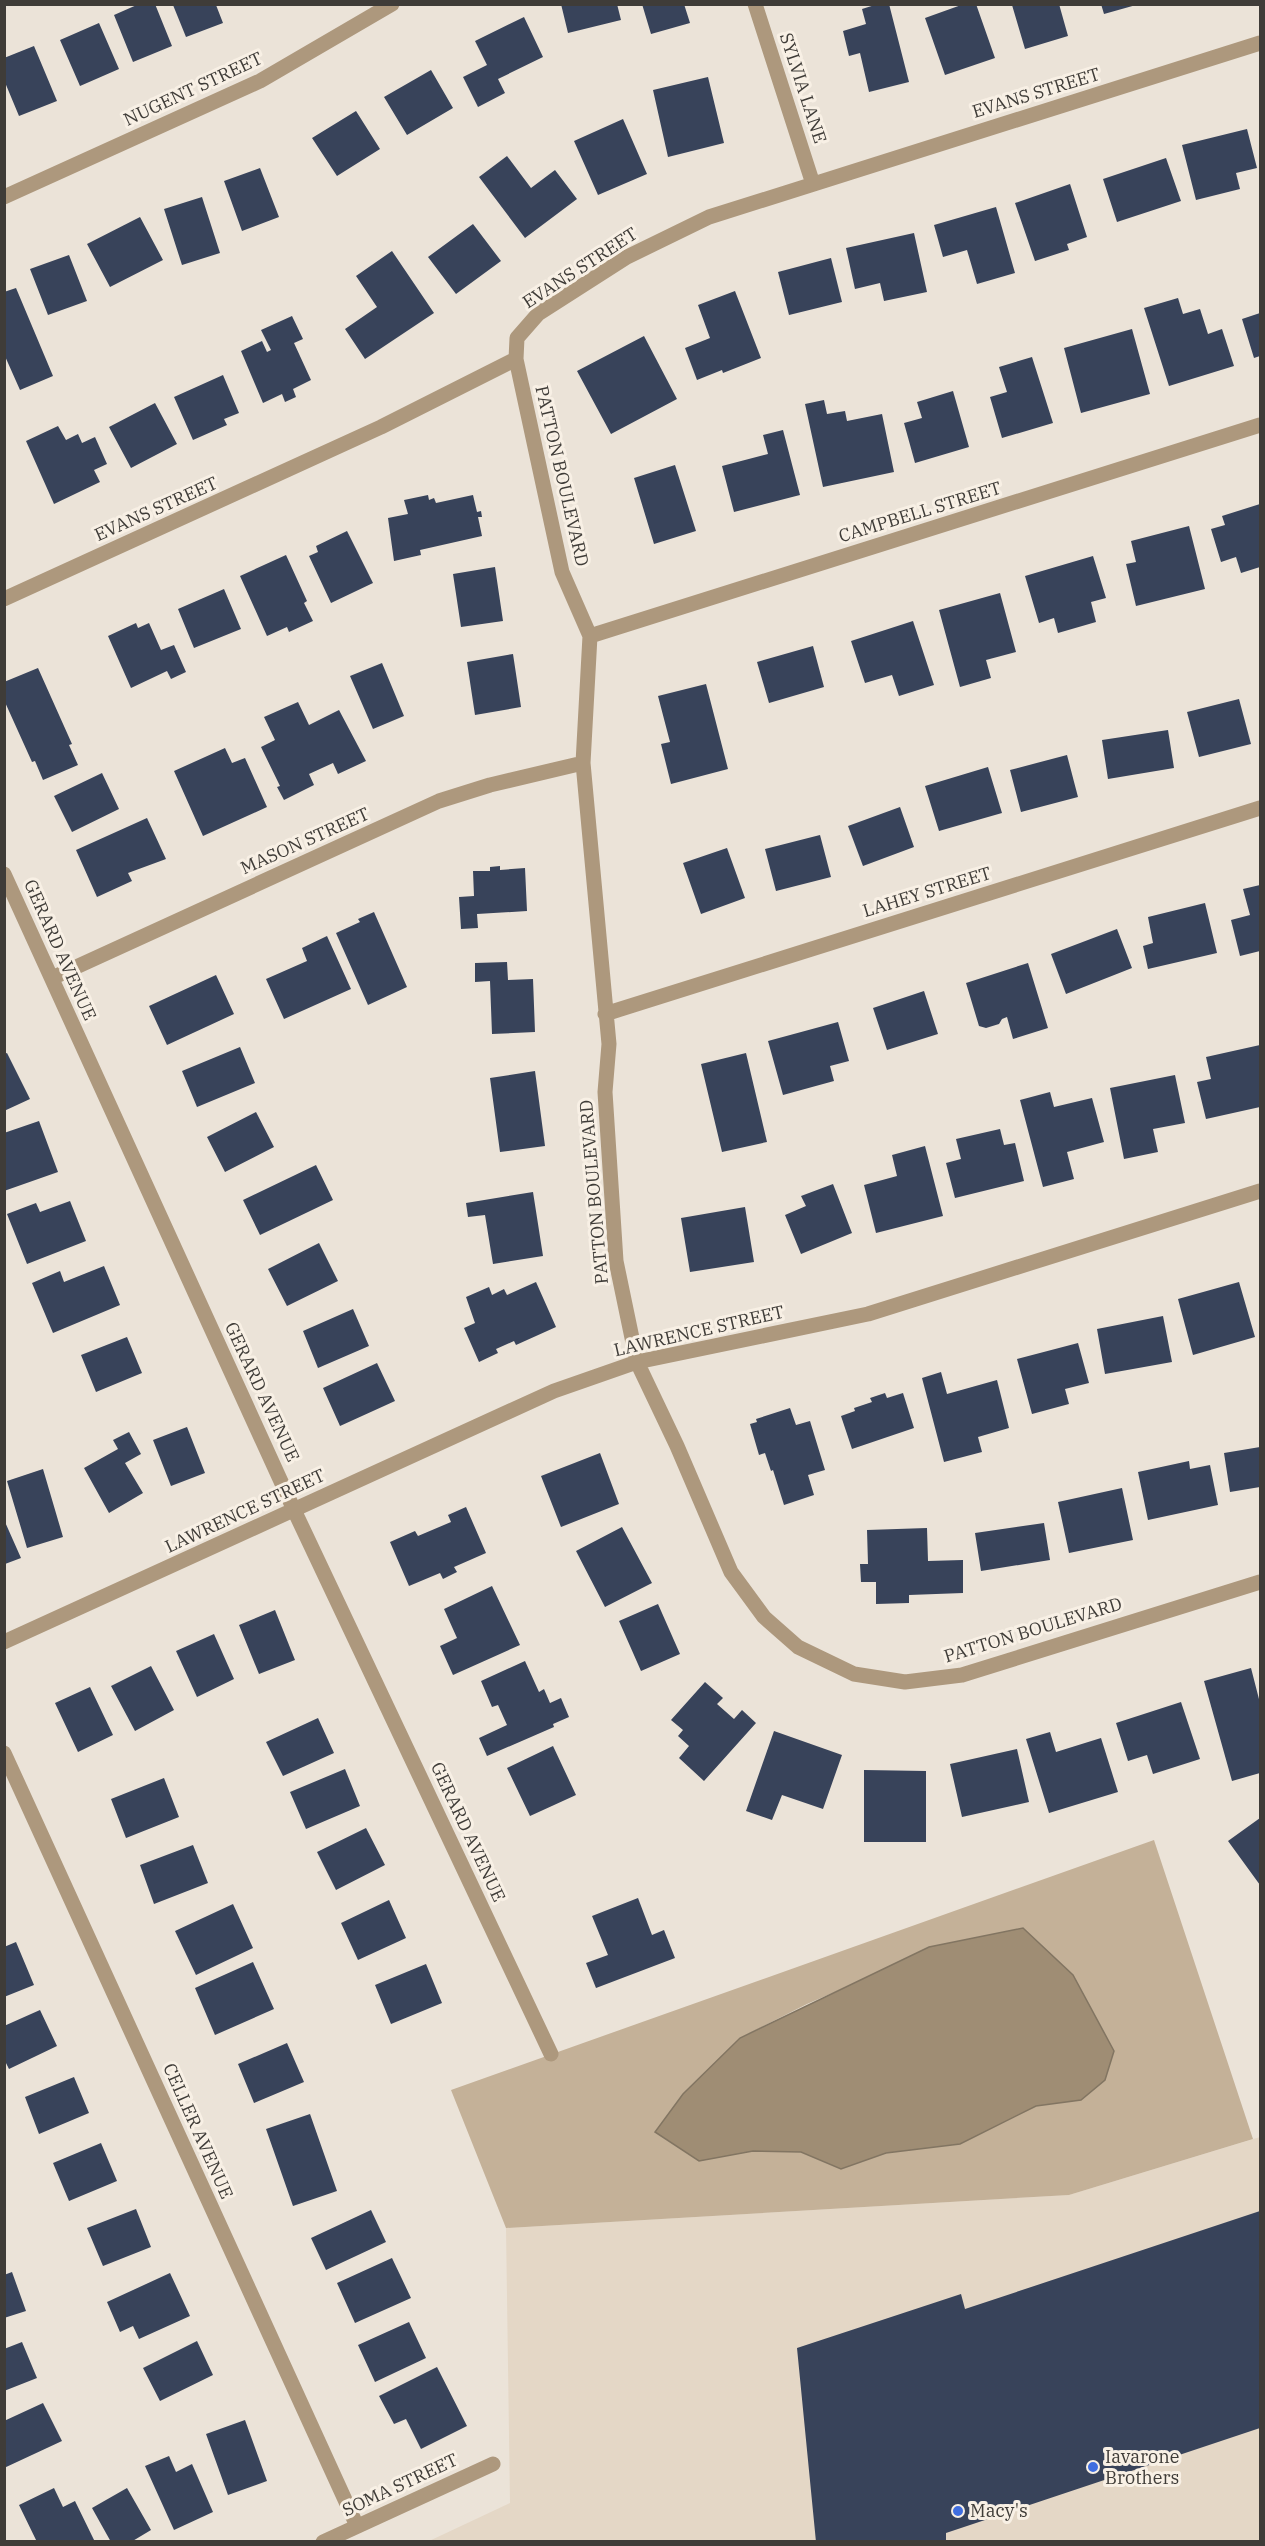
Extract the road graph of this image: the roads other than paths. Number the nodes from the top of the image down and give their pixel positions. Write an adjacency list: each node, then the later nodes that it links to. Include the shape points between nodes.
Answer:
1 (392, 4): 5 (street, NUGENT STREET, via 260,81)
2 (755, 4): 4 (street, SYLVIA LANE)
3 (1260, 43): 4 (street, EVANS STREET)
4 (813, 184): 6 (street, EVANS STREET, via 710,217 627,256 538,314 517,338)
5 (4, 197)
6 (516, 359): 8 (street, EVANS STREET, via 381,427); 9 (street, PATTON BOULEVARD, via 562,572)
7 (1260, 425): 9 (street, CAMPBELL STREET)
8 (4, 599)
9 (590, 636): 10 (street, PATTON BOULEVARD)
10 (583, 763): 13 (street, MASON STREET, via 490,784 440,801); 14 (street, PATTON BOULEVARD)
11 (1260, 808): 14 (street, LAHEY STREET)
12 (4, 874): 13 (street, GERARD AVENUE)
13 (52, 978): 17 (street, GERARD AVENUE)
14 (605, 1014): 16 (street, PATTON BOULEVARD, via 609,1044 605,1092 616,1261)
15 (1260, 1191): 16 (street, LAWRENCE STREET, via 868,1314)
16 (637, 1362): 17 (street, LAWRENCE STREET, via 555,1390); 18 (street, PATTON BOULEVARD, via 731,1572 764,1617 798,1647 854,1674 905,1682 962,1675)
17 (294, 1510): 19 (street, LAWRENCE STREET); 21 (street, GERARD AVENUE)
18 (1260, 1582)
19 (4, 1642)
20 (4, 1753): 23 (street, CELLER AVENUE)
21 (550, 2054)
22 (493, 2464): 23 (street, SOMA STREET)
23 (357, 2526): 24 (street, SOMA STREET)
24 (323, 2541)

